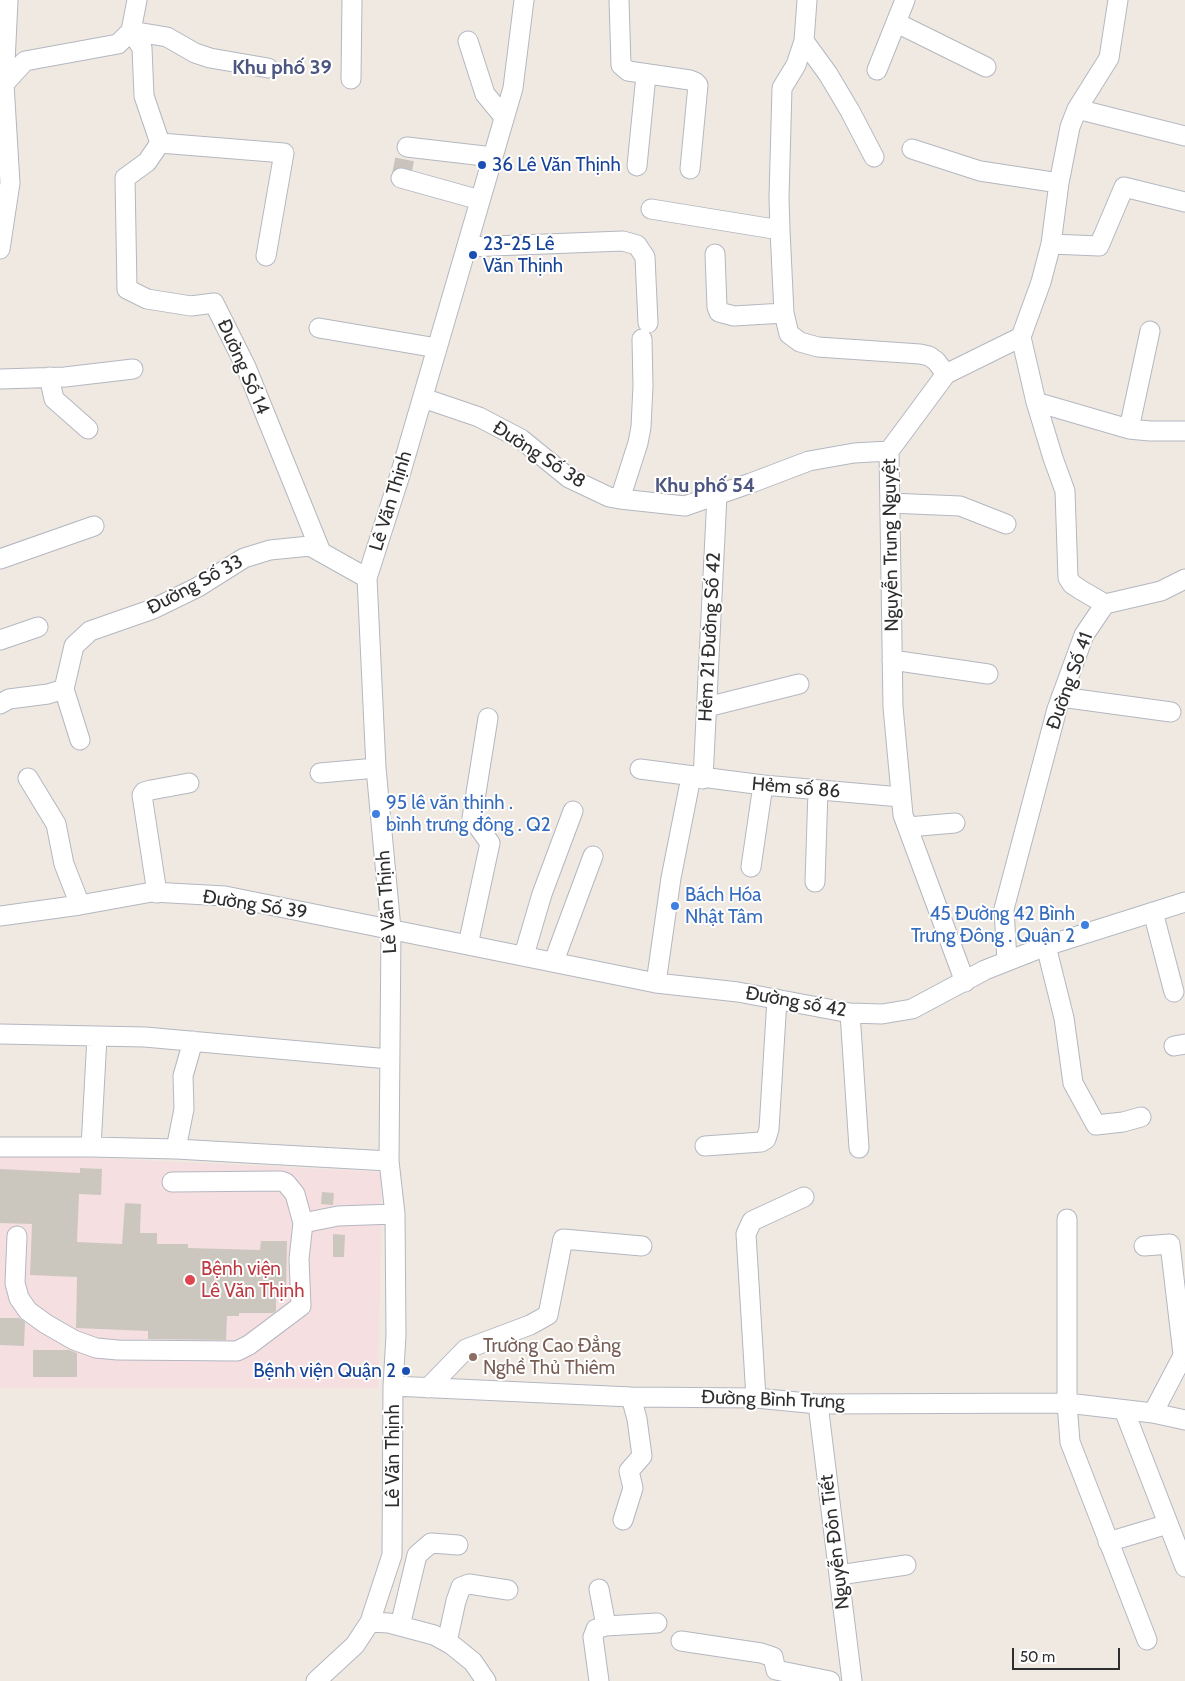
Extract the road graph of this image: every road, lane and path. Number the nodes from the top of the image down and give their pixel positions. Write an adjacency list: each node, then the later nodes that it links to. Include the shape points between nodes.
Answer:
1 (8, 0): 18 (street)
2 (137, 0): 10 (street)
3 (352, 0): 17 (street)
4 (524, 0): 20 (street, Lê Văn Thịnh, via 513,88)
5 (619, 0): 16 (street, via 621,65 628,72)
6 (807, 0): 11 (street)
7 (905, 0): 9 (street)
8 (1118, 0): 19 (street, via 1109,58)
9 (896, 23): 13 (street); 15 (street)
10 (131, 31): 14 (street, via 167,37 210,58); 18 (street, via 118,44 25,61); 22 (street, via 142,48 144,96)
11 (804, 40): 26 (street, via 850,110); 35 (street, via 796,65 782,88)
12 (468, 41): 20 (street, via 485,94)
13 (986, 67)
14 (268, 68)
15 (876, 70)
16 (646, 75): 28 (street); 29 (street, via 690,80 698,85)
17 (351, 79)
18 (4, 84): 27 (street)
19 (1077, 109): 21 (street); 31 (street, via 1070,127)
20 (504, 117): 25 (street, Lê Văn Thịnh)
21 (1185, 136)
22 (160, 143): 40 (street, via 284,153); 61 (street, Đường Số 14, via 146,162 125,178 127,289 147,299 191,306 214,303 246,367)
23 (407, 148): 25 (street)
24 (912, 149): 31 (street, via 980,171)
25 (493, 157): 32 (street, Lê Văn Thịnh)
26 (874, 157)
27 (4, 158): 38 (street, via 10,183)
28 (637, 166)
29 (690, 169)
30 (401, 178): 32 (street)
31 (1059, 183): 36 (street)
32 (480, 200): 37 (street, Lê Văn Thịnh)
33 (1185, 202): 36 (street, via 1124,187 1100,246)
34 (651, 209): 35 (street)
35 (780, 230): 41 (street)
36 (1051, 244): 44 (street)
37 (467, 247): 45 (street, Lê Văn Thịnh); 57 (street, via 623,241 637,245 645,257 641,427)
38 (0, 249)
39 (715, 254): 41 (street, via 719,312 734,316)
40 (266, 256)
41 (784, 313): 47 (street, via 789,334 800,342 818,347 920,354 936,361)
42 (319, 328): 45 (street)
43 (1150, 331): 53 (street)
44 (1021, 337): 47 (street, Nguyễn Trung Nguyệt); 51 (street)
45 (438, 348): 50 (street, Lê Văn Thịnh)
46 (133, 369): 48 (street)
47 (946, 374): 55 (street, Nguyễn Trung Nguyệt)
48 (49, 377): 49 (street); 52 (street, via 54,399)
49 (0, 379)
50 (423, 398): 57 (street, Đường Số 38, via 488,422 521,439 569,478 608,497); 63 (street, Lê Văn Thịnh)
51 (1036, 402): 53 (street); 65 (street, via 1052,458 1066,491 1068,578 1076,587)
52 (88, 429)
53 (1129, 429): 54 (street)
54 (1185, 430)
55 (889, 451): 56 (street, Đường Số 38, via 809,461); 58 (street, Nguyễn Trung Nguyệt)
56 (717, 495): 57 (street, Đường Số 38, via 685,506); 74 (street, Hẻm 21 Đường Số 42)
57 (620, 499)
58 (890, 503): 59 (street, via 960,506); 68 (street, Nguyễn Trung Nguyệt)
59 (1006, 524)
60 (94, 526): 62 (street)
61 (321, 552): 63 (street, Đường Số 33); 71 (street, Đường Số 33, via 310,546 270,550 244,558 198,587 153,609 90,631 74,646)
62 (0, 559)
63 (367, 578): 78 (street, Lê Văn Thịnh)
64 (1185, 579): 65 (street, via 1161,591)
65 (1105, 604): 72 (street, Đường Số 41, via 1084,635)
66 (38, 627): 67 (street)
67 (0, 640)
68 (892, 660): 69 (street); 86 (street, Nguyễn Trung Nguyệt)
69 (988, 674)
70 (799, 684): 74 (street)
71 (64, 689): 73 (street, via 9,699); 77 (street)
72 (1061, 697): 75 (street); 102 (street, Đường Số 41, via 1004,909)
73 (0, 704)
74 (707, 707): 82 (street, Hẻm 21 Đường Số 42)
75 (1171, 712)
76 (488, 718): 99 (street, via 472,818 490,843)
77 (80, 740)
78 (376, 768): 80 (street); 98 (street, Lê Văn Thịnh)
79 (640, 769): 82 (street, Hẻm số 86)
80 (320, 773)
81 (28, 778): 95 (street, via 56,824 64,864)
82 (697, 778): 84 (street, Hẻm số 86); 105 (street, Hẻm 21 Đường Số 42, via 671,878)
83 (189, 783): 93 (street, via 151,790 142,795)
84 (763, 785): 85 (street, Hẻm số 86); 91 (street)
85 (818, 790): 86 (street, Hẻm số 86); 92 (street)
86 (901, 797): 89 (street, Nguyễn Trung Nguyệt)
87 (573, 811): 101 (street, via 542,894)
88 (955, 823): 89 (street)
89 (908, 827): 104 (street, Nguyễn Trung Nguyệt)
90 (593, 856): 103 (street)
91 (751, 867)
92 (815, 882)
93 (157, 893): 95 (street, Đường Số 39); 98 (street, Đường Số 39, via 225,896)
94 (1185, 902): 96 (street, Đường số 42)
95 (80, 905): 97 (street, Đường Số 39)
96 (1153, 912): 100 (street, Đường số 42); 106 (street)
97 (0, 916)
98 (391, 930): 99 (street, Đường số 42); 112 (street, Lê Văn Thịnh)
99 (468, 945): 101 (street, Đường số 42)
100 (1046, 946): 102 (street, Đường số 42); 113 (street, via 1064,1018 1072,1083 1096,1125)
101 (524, 955): 103 (street, Đường số 42)
102 (1007, 961): 104 (street, Đường số 42)
103 (554, 962): 105 (street, Đường số 42)
104 (965, 982): 108 (street, Đường số 42, via 912,1009 882,1014)
105 (656, 983): 107 (street, Đường số 42)
106 (1174, 992)
107 (777, 999): 108 (street, Đường số 42); 114 (street, via 766,1138 761,1142)
108 (850, 1013): 117 (street)
109 (0, 1034): 110 (street)
110 (98, 1037): 111 (street); 116 (street)
111 (193, 1040): 112 (street); 118 (street, via 183,1076 184,1109)
112 (389, 1059): 119 (street, Lê Văn Thịnh)
113 (1142, 1117)
114 (705, 1146)
115 (0, 1147): 116 (street)
116 (91, 1147): 118 (street)
117 (859, 1148)
118 (176, 1149): 119 (street)
119 (389, 1162): 122 (street, Lê Văn Thịnh)
120 (172, 1182): 124 (street, via 281,1181 295,1194)
121 (804, 1197): 132 (street, via 752,1221 746,1234)
122 (395, 1214): 124 (street, via 338,1216); 129 (street, Lê Văn Thịnh)
123 (1067, 1219): 133 (street)
124 (302, 1223): 125 (street, via 299,1259 301,1306 237,1351 118,1350 96,1348 74,1340 28,1311 19,1298 15,1283)
125 (17, 1236)
126 (642, 1246): 130 (street, via 563,1239 548,1315 466,1349)
127 (1144, 1246): 128 (street, via 1170,1244)
128 (1184, 1353): 136 (street)
129 (393, 1386): 130 (street, Đường Bình Trưng); 147 (street, Lê Văn Thịnh, via 392,1555)
130 (428, 1388): 131 (street, Đường Bình Trưng)
131 (631, 1396): 132 (street, Đường Bình Trưng); 138 (street, via 642,1456 629,1471 632,1488)
132 (756, 1398): 134 (street, Đường Bình Trưng)
133 (1067, 1403): 134 (street, Đường Bình Trưng); 135 (street, Đường Bình Trưng); 140 (street, via 1070,1442)
134 (818, 1404): 144 (street, Nguyễn Đôn Tiết)
135 (1124, 1410): 136 (street, Đường Bình Trưng); 139 (street)
136 (1153, 1413): 137 (street, Đường Bình Trưng)
137 (1185, 1420)
138 (623, 1520)
139 (1168, 1524): 140 (street); 143 (street)
140 (1108, 1542): 151 (street)
141 (458, 1545): 149 (street, via 431,1543 417,1555)
142 (906, 1565): 144 (street)
143 (1185, 1567)
144 (839, 1575): 158 (street, Nguyễn Đôn Tiết)
145 (599, 1589): 150 (street)
146 (508, 1590): 153 (street, via 469,1584 461,1587)
147 (370, 1622): 149 (street); 154 (street, Lê Văn Thịnh, via 355,1646)
148 (657, 1624): 150 (street)
149 (400, 1626): 153 (street, via 434,1634)
150 (606, 1626): 156 (street, via 594,1632)
151 (1147, 1640)
152 (681, 1641): 157 (street, via 761,1653 773,1657 776,1670)
153 (447, 1642): 155 (street, via 473,1662)
154 (316, 1681)
155 (486, 1681)
156 (599, 1681)
157 (830, 1681)
158 (852, 1681)

